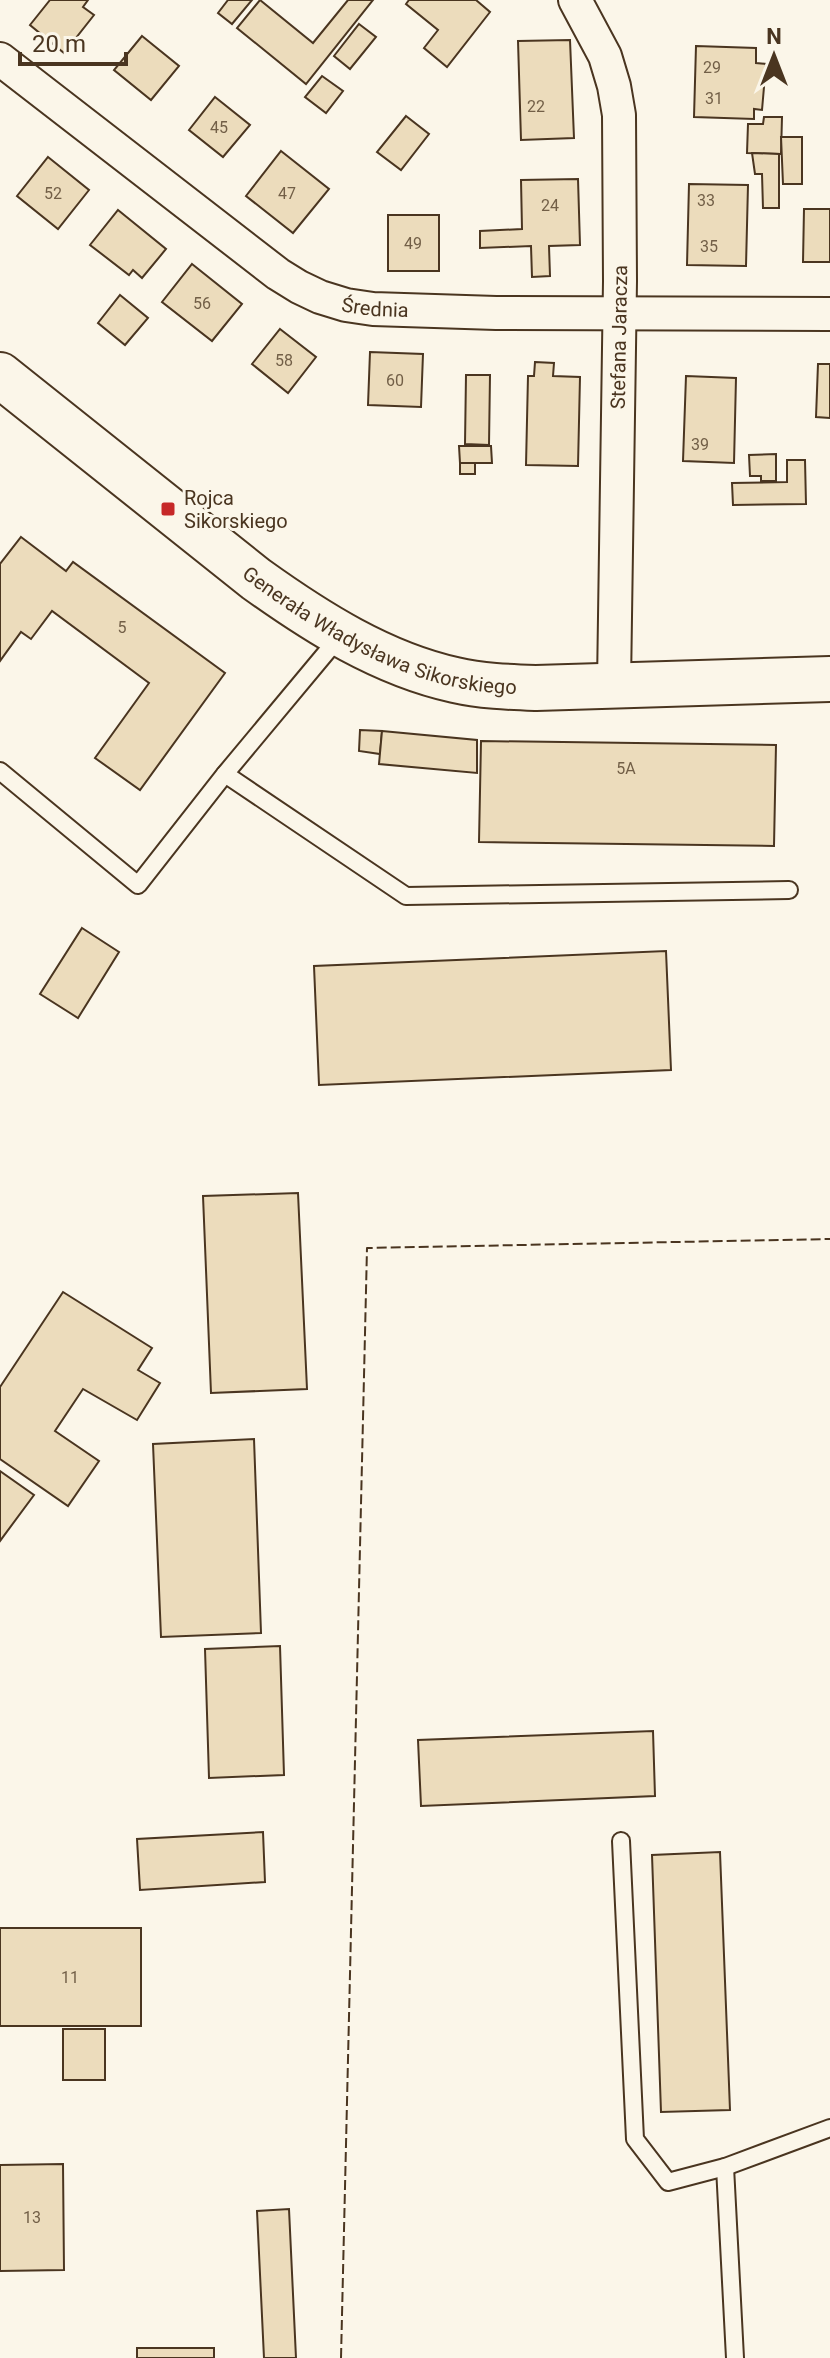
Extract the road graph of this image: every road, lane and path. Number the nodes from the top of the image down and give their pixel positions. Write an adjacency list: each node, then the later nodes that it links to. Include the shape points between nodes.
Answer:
1 (575, 0): 3 (street, Stefana Jaracza, via 605,56 619,115)
2 (0, 59): 3 (street, Średnia, via 278,274 320,297 373,309)
3 (619, 313): 4 (street, Średnia); 8 (street, Stefana Jaracza)
4 (830, 314)
5 (0, 375): 6 (street, Generała Władysława Sikorskiego, via 256,579)
6 (341, 635): 8 (street, Generała Władysława Sikorskiego, via 454,680 536,688); 10 (lane)
7 (830, 679): 8 (street, Generała Władysława Sikorskiego)
8 (614, 684)
9 (0, 771): 10 (lane, via 138,885)
10 (225, 774): 11 (lane, via 406,896)
11 (789, 890)
12 (621, 1841): 14 (lane, via 635,2139 668,2182)
13 (830, 2128): 14 (lane)
14 (725, 2167): 15 (lane)
15 (735, 2358)

